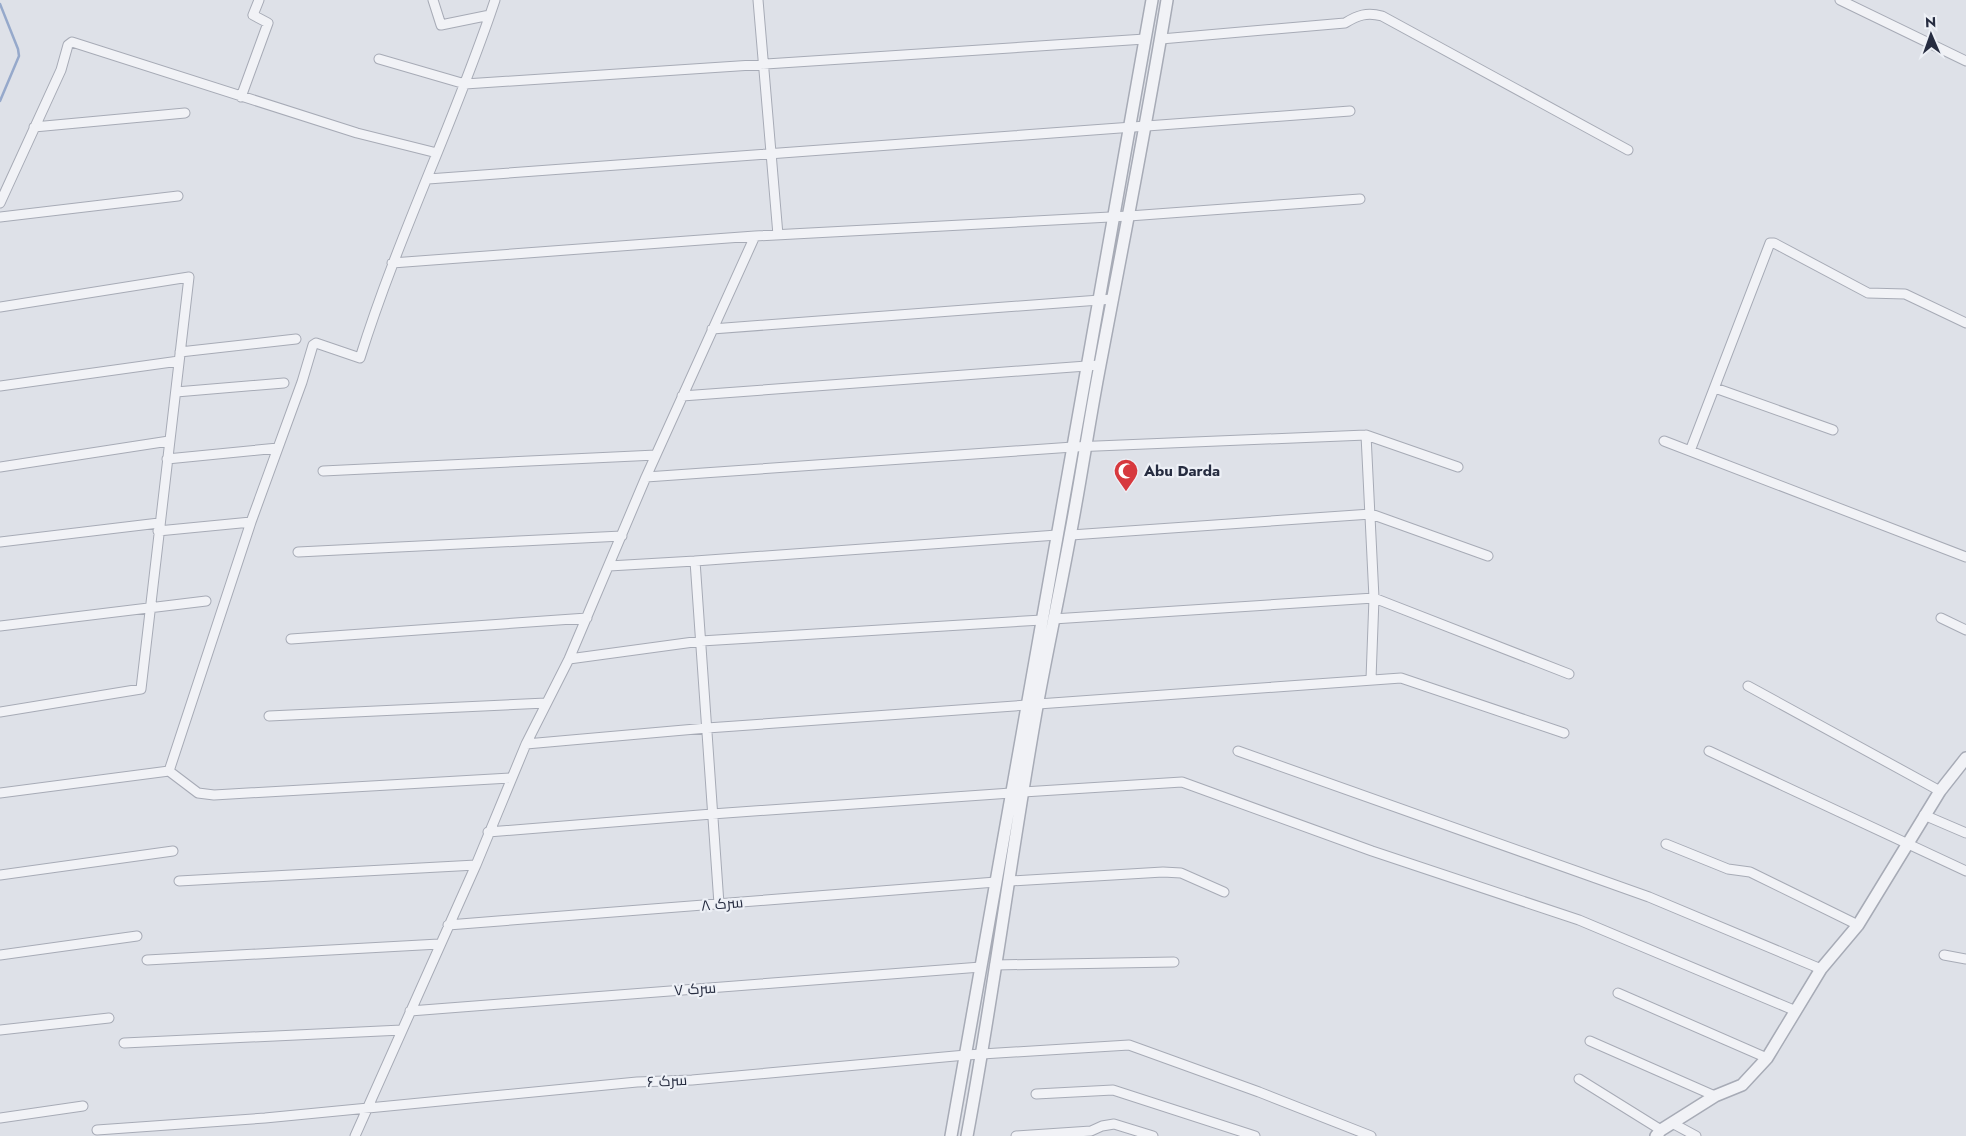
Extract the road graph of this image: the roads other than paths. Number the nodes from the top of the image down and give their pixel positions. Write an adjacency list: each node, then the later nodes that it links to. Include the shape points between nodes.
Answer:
1 (259, 0): 16 (street, via 253,15 268,22)
2 (433, 0): 9 (street, via 441,25)
3 (495, 0): 9 (street)
4 (758, 0): 14 (street)
5 (1152, 0): 10 (street)
6 (1167, 0): 11 (street)
7 (1840, 0): 8 (street)
8 (1859, 4): 13 (street)
9 (490, 15): 15 (street)
10 (1146, 39): 14 (street); 20 (street)
11 (1161, 39): 19 (street); 22 (street, via 1345,23 1358,15 1372,13)
12 (379, 59): 15 (street)
13 (1966, 61)
14 (762, 64): 15 (street); 24 (street)
15 (465, 84): 23 (street)
16 (241, 97): 21 (street, via 72,42); 23 (street, via 357,133)
17 (1350, 111): 19 (street)
18 (185, 113): 21 (street)
19 (1144, 125): 20 (street); 30 (street)
20 (1130, 126): 24 (street); 29 (street)
21 (34, 127): 28 (street)
22 (1628, 150)
23 (437, 153): 25 (street)
24 (771, 154): 25 (street); 32 (street)
25 (428, 179): 34 (street)
26 (178, 196): 31 (street)
27 (1360, 199): 30 (street)
28 (0, 203)
29 (1115, 216): 30 (street); 32 (street); 36 (street)
30 (1129, 216): 35 (street)
31 (0, 217)
32 (778, 235): 33 (street)
33 (755, 236): 34 (street); 39 (street)
34 (392, 264): 52 (street, via 360,358 313,345)
35 (1113, 299): 36 (street); 42 (street)
36 (1100, 300): 39 (street); 42 (street)
37 (0, 307): 41 (street, via 189,277)
38 (1966, 323): 45 (street, via 1905,294 1868,294 1770,243)
39 (712, 329): 47 (street)
40 (296, 339): 41 (street)
41 (179, 356): 44 (street); 46 (street)
42 (1094, 365): 47 (street); 53 (street)
43 (284, 382): 46 (street)
44 (0, 386)
45 (1715, 388): 48 (street); 54 (street)
46 (176, 392): 50 (street)
47 (682, 396): 55 (street)
48 (1833, 430)
49 (1366, 435): 53 (street); 57 (street); 61 (street)
50 (169, 441): 56 (street); 58 (street)
51 (1664, 441): 54 (street)
52 (278, 448): 56 (street); 62 (street)
53 (1079, 448): 60 (street); 64 (street); 66 (street)
54 (1690, 451): 70 (street)
55 (656, 455): 59 (street); 60 (street)
56 (167, 459): 63 (street)
57 (1458, 466)
58 (0, 467)
59 (323, 471)
60 (646, 477): 65 (street)
61 (1371, 514): 64 (street); 69 (street); 73 (street)
62 (251, 522): 63 (street); 97 (street)
63 (159, 527): 67 (street); 75 (street)
64 (1071, 535): 78 (street)
65 (622, 536): 68 (street); 72 (street)
66 (1057, 536): 71 (street); 78 (street)
67 (0, 542)
68 (298, 552)
69 (1488, 556)
70 (1966, 557)
71 (695, 561): 72 (street); 82 (street)
72 (609, 566): 76 (street)
73 (1374, 598): 78 (street); 84 (street); 85 (street)
74 (206, 601): 75 (street)
75 (152, 606): 79 (street); 89 (street, via 141,689)
76 (587, 618): 81 (street); 83 (street)
77 (1942, 618): 80 (street)
78 (1048, 620): 82 (street); 88 (street)
79 (0, 626)
80 (1966, 630)
81 (291, 639)
82 (701, 641): 83 (street); 91 (street)
83 (569, 659): 87 (street)
84 (1570, 674)
85 (1371, 679): 88 (street); 92 (street, via 1402,678)
86 (1748, 686): 99 (street)
87 (546, 703): 90 (street); 93 (street)
88 (1032, 705): 91 (street); 100 (street); 102 (street)
89 (0, 712)
90 (269, 716)
91 (706, 728): 93 (street); 103 (street)
92 (1564, 733)
93 (526, 744): 98 (street)
94 (1709, 750): 107 (street)
95 (1238, 751): 129 (street, via 1648,897)
96 (1966, 758): 99 (street)
97 (169, 770): 98 (street, via 198,793 214,795); 101 (street)
98 (512, 778): 105 (street)
99 (1940, 791): 104 (street)
100 (1024, 792): 114 (street); 132 (street, via 1182,782 1372,851 1579,920)
101 (0, 793)
102 (1011, 793): 103 (street); 115 (street)
103 (712, 814): 105 (street); 117 (street)
104 (1924, 815): 106 (street); 107 (street)
105 (488, 832): 110 (street)
106 (1966, 833)
107 (1909, 843): 111 (street); 118 (street)
108 (1666, 844): 118 (street, via 1728,869 1750,872)
109 (172, 851): 112 (street)
110 (476, 865): 113 (street); 119 (street)
111 (1966, 871)
112 (0, 875)
113 (179, 881)
114 (1010, 881): 116 (street, via 1163,872 1181,873); 127 (street)
115 (996, 882): 117 (street, سرک ۸); 128 (street)
116 (1224, 892)
117 (719, 904): 119 (street, سرک ۸)
118 (1858, 925): 129 (street)
119 (448, 926): 121 (street)
120 (137, 936): 122 (street)
121 (439, 944): 125 (street); 131 (street)
122 (0, 955)
123 (1944, 955): 124 (street)
124 (1966, 958)
125 (147, 960)
126 (1174, 962): 127 (street)
127 (995, 965): 138 (street)
128 (981, 967): 131 (street, سرک ۷); 139 (street)
129 (1821, 969): 132 (street)
130 (1618, 993): 140 (street)
131 (410, 1011): 135 (street)
132 (1796, 1011): 140 (street)
133 (109, 1018): 134 (street)
134 (0, 1030)
135 (402, 1030): 137 (street); 145 (street)
136 (1590, 1041): 143 (street)
137 (124, 1043)
138 (983, 1054): 139 (street, سرک ۶); 153 (street); 157 (street, سرک ۶, via 1129,1045)
139 (966, 1055): 145 (street, سرک ۶); 152 (street)
140 (1767, 1058): 143 (street, via 1742,1085)
141 (1579, 1080): 150 (street)
142 (1036, 1094): 156 (street, via 1113,1090)
143 (1715, 1096): 147 (street)
144 (83, 1106): 146 (street)
145 (368, 1107): 148 (street, سرک ۶); 151 (street)
146 (0, 1118)
147 (1672, 1123): 150 (street); 158 (street)
148 (97, 1130)
149 (1092, 1133): 154 (street); 155 (street, via 1102,1126 1114,1124)
150 (1658, 1133)
151 (355, 1136)
152 (951, 1136)
153 (967, 1136)
154 (1016, 1136)
155 (1153, 1136)
156 (1255, 1136)
157 (1371, 1136)
158 (1696, 1136)

